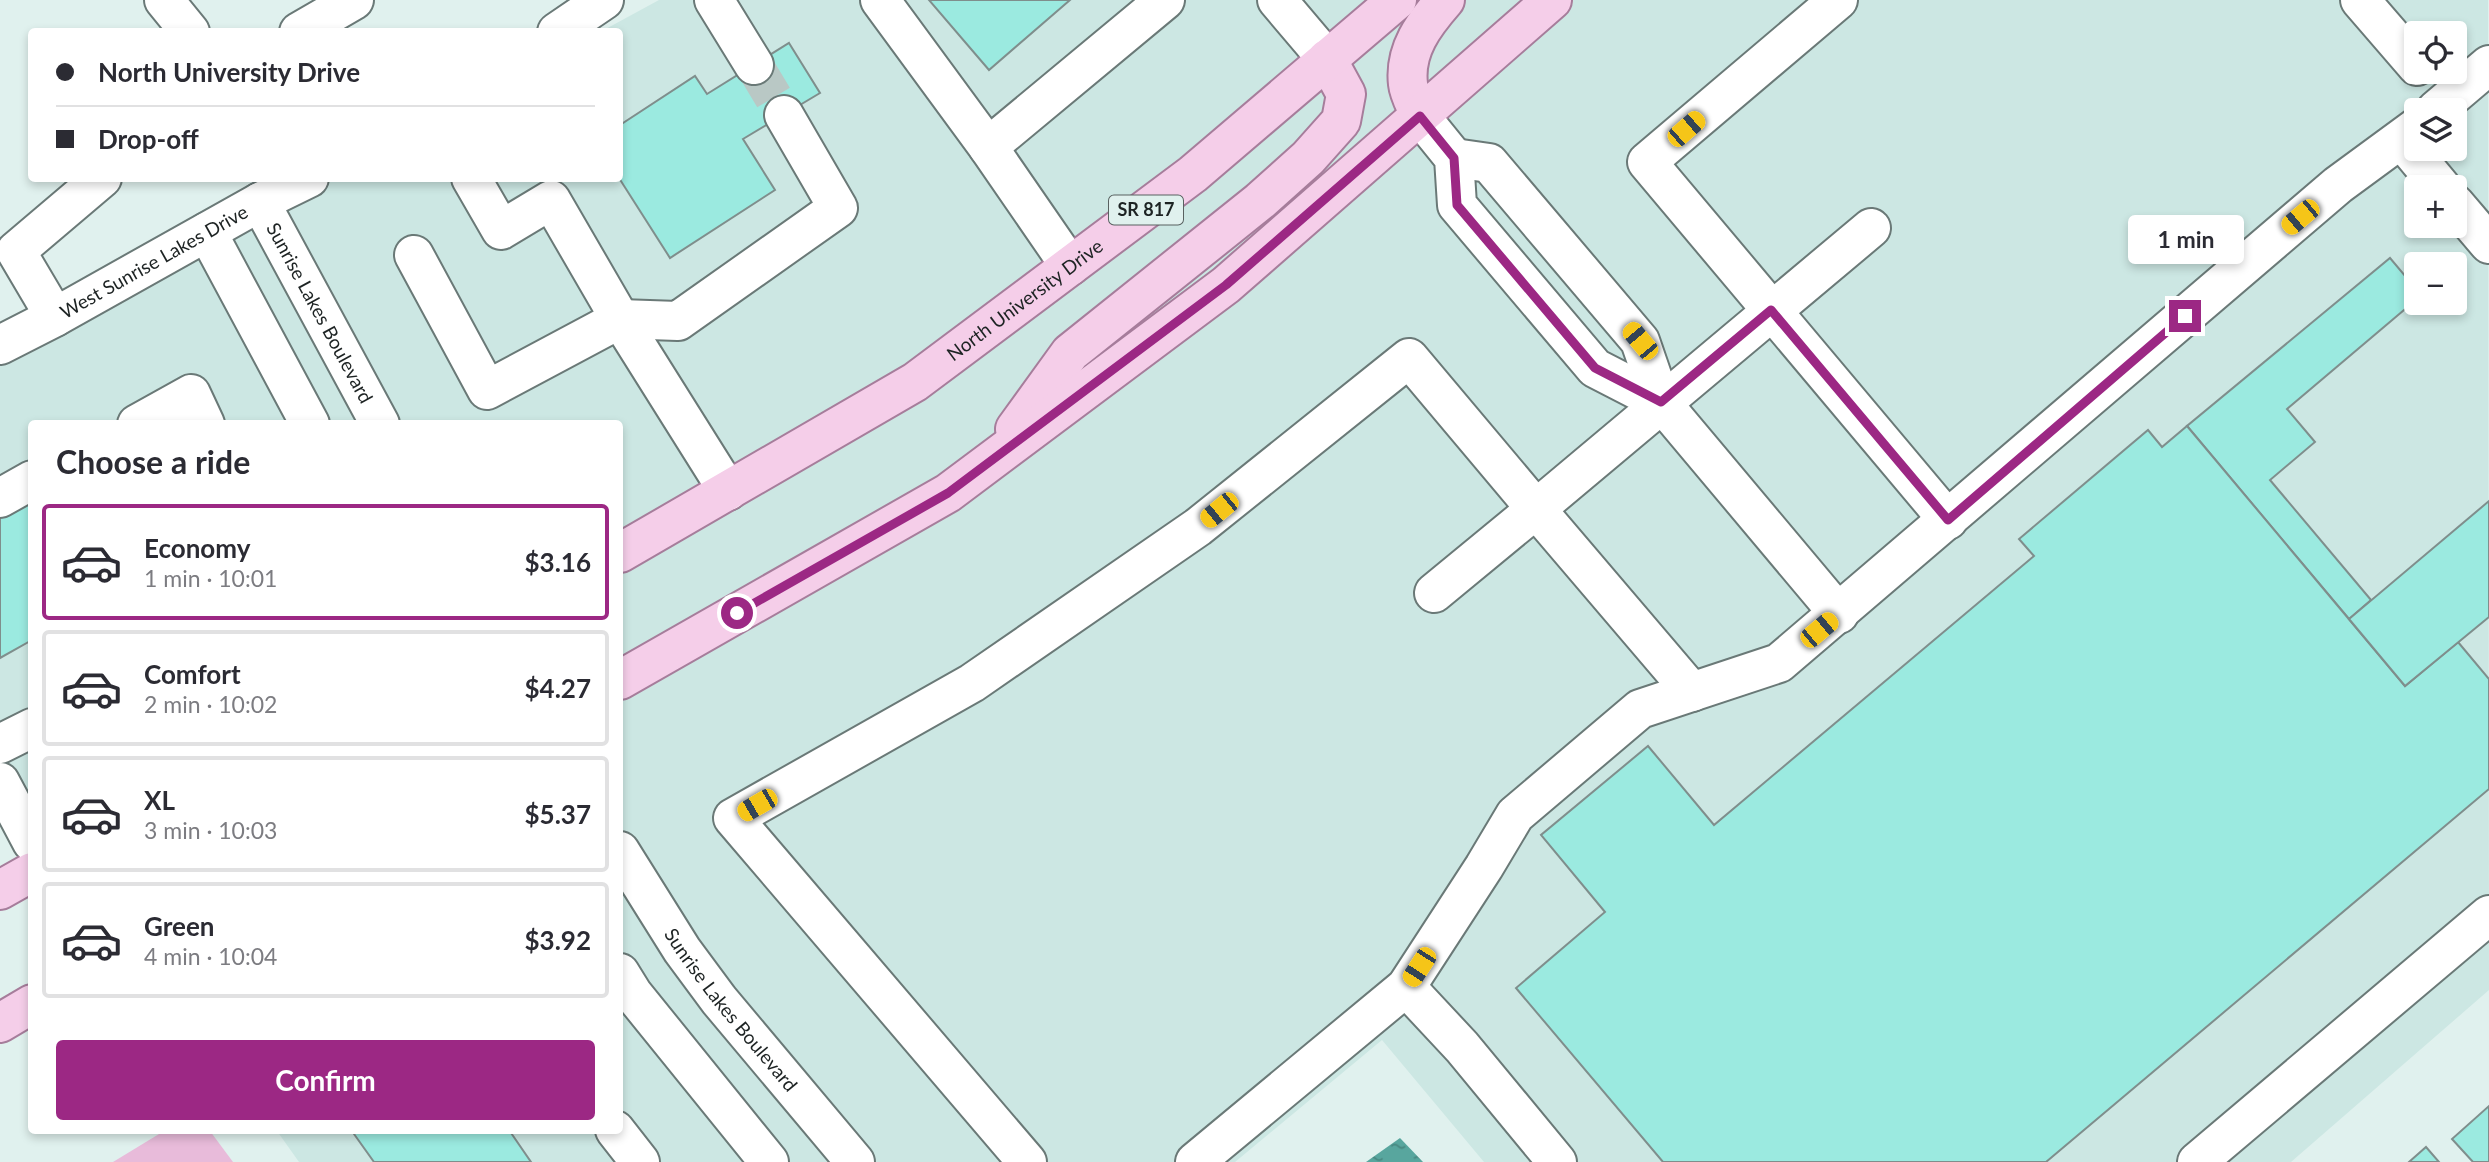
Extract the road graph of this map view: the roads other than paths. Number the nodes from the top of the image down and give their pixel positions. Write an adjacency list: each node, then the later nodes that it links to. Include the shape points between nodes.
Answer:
1 (164, 0): 13 (street)
2 (354, 0): 14 (street)
3 (604, 0): 15 (street)
4 (714, 0): 18 (street)
5 (880, 0): 24 (street)
6 (1164, 0): 24 (street)
7 (1277, 0): 17 (street)
8 (1397, 0): 17 (main road, North University Drive / SR 817)
9 (1445, 0): 22 (main road, via 1422,28 1409,58 1408,85)
10 (1552, 0): 22 (main road)
11 (1838, 0): 36 (street, via 1647,162)
12 (2360, 0): 16 (street)
13 (187, 28)
14 (306, 28)
15 (563, 28)
16 (2404, 51)
17 (1327, 59): 35 (main road, North University Drive / SR 817, via 1193,174); 45 (main road, via 1346,94 1341,121 1260,201 1070,353)
18 (754, 65)
19 (2485, 77): 20 (street)
20 (2453, 98)
21 (784, 115): 38 (street, via 838,208 678,321)
22 (1420, 116): 25 (street); 45 (main road, via 1226,285)
23 (2404, 137): 50 (street, via 2327,194)
24 (988, 147): 35 (street)
25 (1454, 158): 40 (street, via 1489,163 1640,341); 40 (street, via 1457,205 1595,368)
26 (97, 182): 37 (street, via 16,251)
27 (300, 182): 29 (street, West Sunrise Lakes Drive)
28 (473, 182): 38 (street, via 501,230 551,200)
29 (260, 202): 32 (street, West Sunrise Lakes Drive); 44 (street, Sunrise Lakes Boulevard)
30 (2467, 218): 33 (street)
31 (1871, 228): 36 (street)
32 (207, 232): 37 (street, West Sunrise Lakes Drive); 43 (street)
33 (2489, 244)
34 (414, 255): 38 (street, via 487,390)
35 (1070, 266): 47 (main road, North University Drive / SR 817, via 915,382)
36 (1771, 310): 40 (street); 50 (street)
37 (55, 317): 39 (street, West Sunrise Lakes Drive)
38 (620, 319): 47 (street)
39 (0, 345)
40 (1661, 402): 49 (street); 53 (street)
41 (144, 420): 42 (street, via 191,394)
42 (203, 420)
43 (308, 420)
44 (378, 420)
45 (993, 459): 54 (main road, via 948,493)
46 (28, 483): 48 (street)
47 (728, 491): 51 (main road, North University Drive / SR 817)
48 (0, 498)
49 (1536, 509): 52 (street); 55 (street); 72 (street, via 1409,358 1198,527 972,684 733,818)
50 (1948, 520): 53 (street)
51 (623, 551)
52 (1434, 593)
53 (1839, 614): 55 (street, via 1779,663)
54 (623, 678)
55 (1692, 692): 65 (street, via 1640,709 1515,815)
56 (28, 730): 57 (street)
57 (0, 744)
58 (0, 782): 59 (street)
59 (28, 834)
60 (623, 856): 71 (street, Sunrise Lakes Boulevard, via 719,1000)
61 (28, 875): 62 (main road)
62 (0, 890)
63 (2489, 915): 75 (street)
64 (623, 977): 70 (street)
65 (1406, 987): 73 (street); 74 (street)
66 (28, 1006): 67 (main road)
67 (0, 1023)
68 (618, 1134): 69 (street)
69 (640, 1162)
70 (769, 1162)
71 (855, 1162)
72 (1027, 1162)
73 (1195, 1162)
74 (1557, 1162)
75 (2197, 1162)

